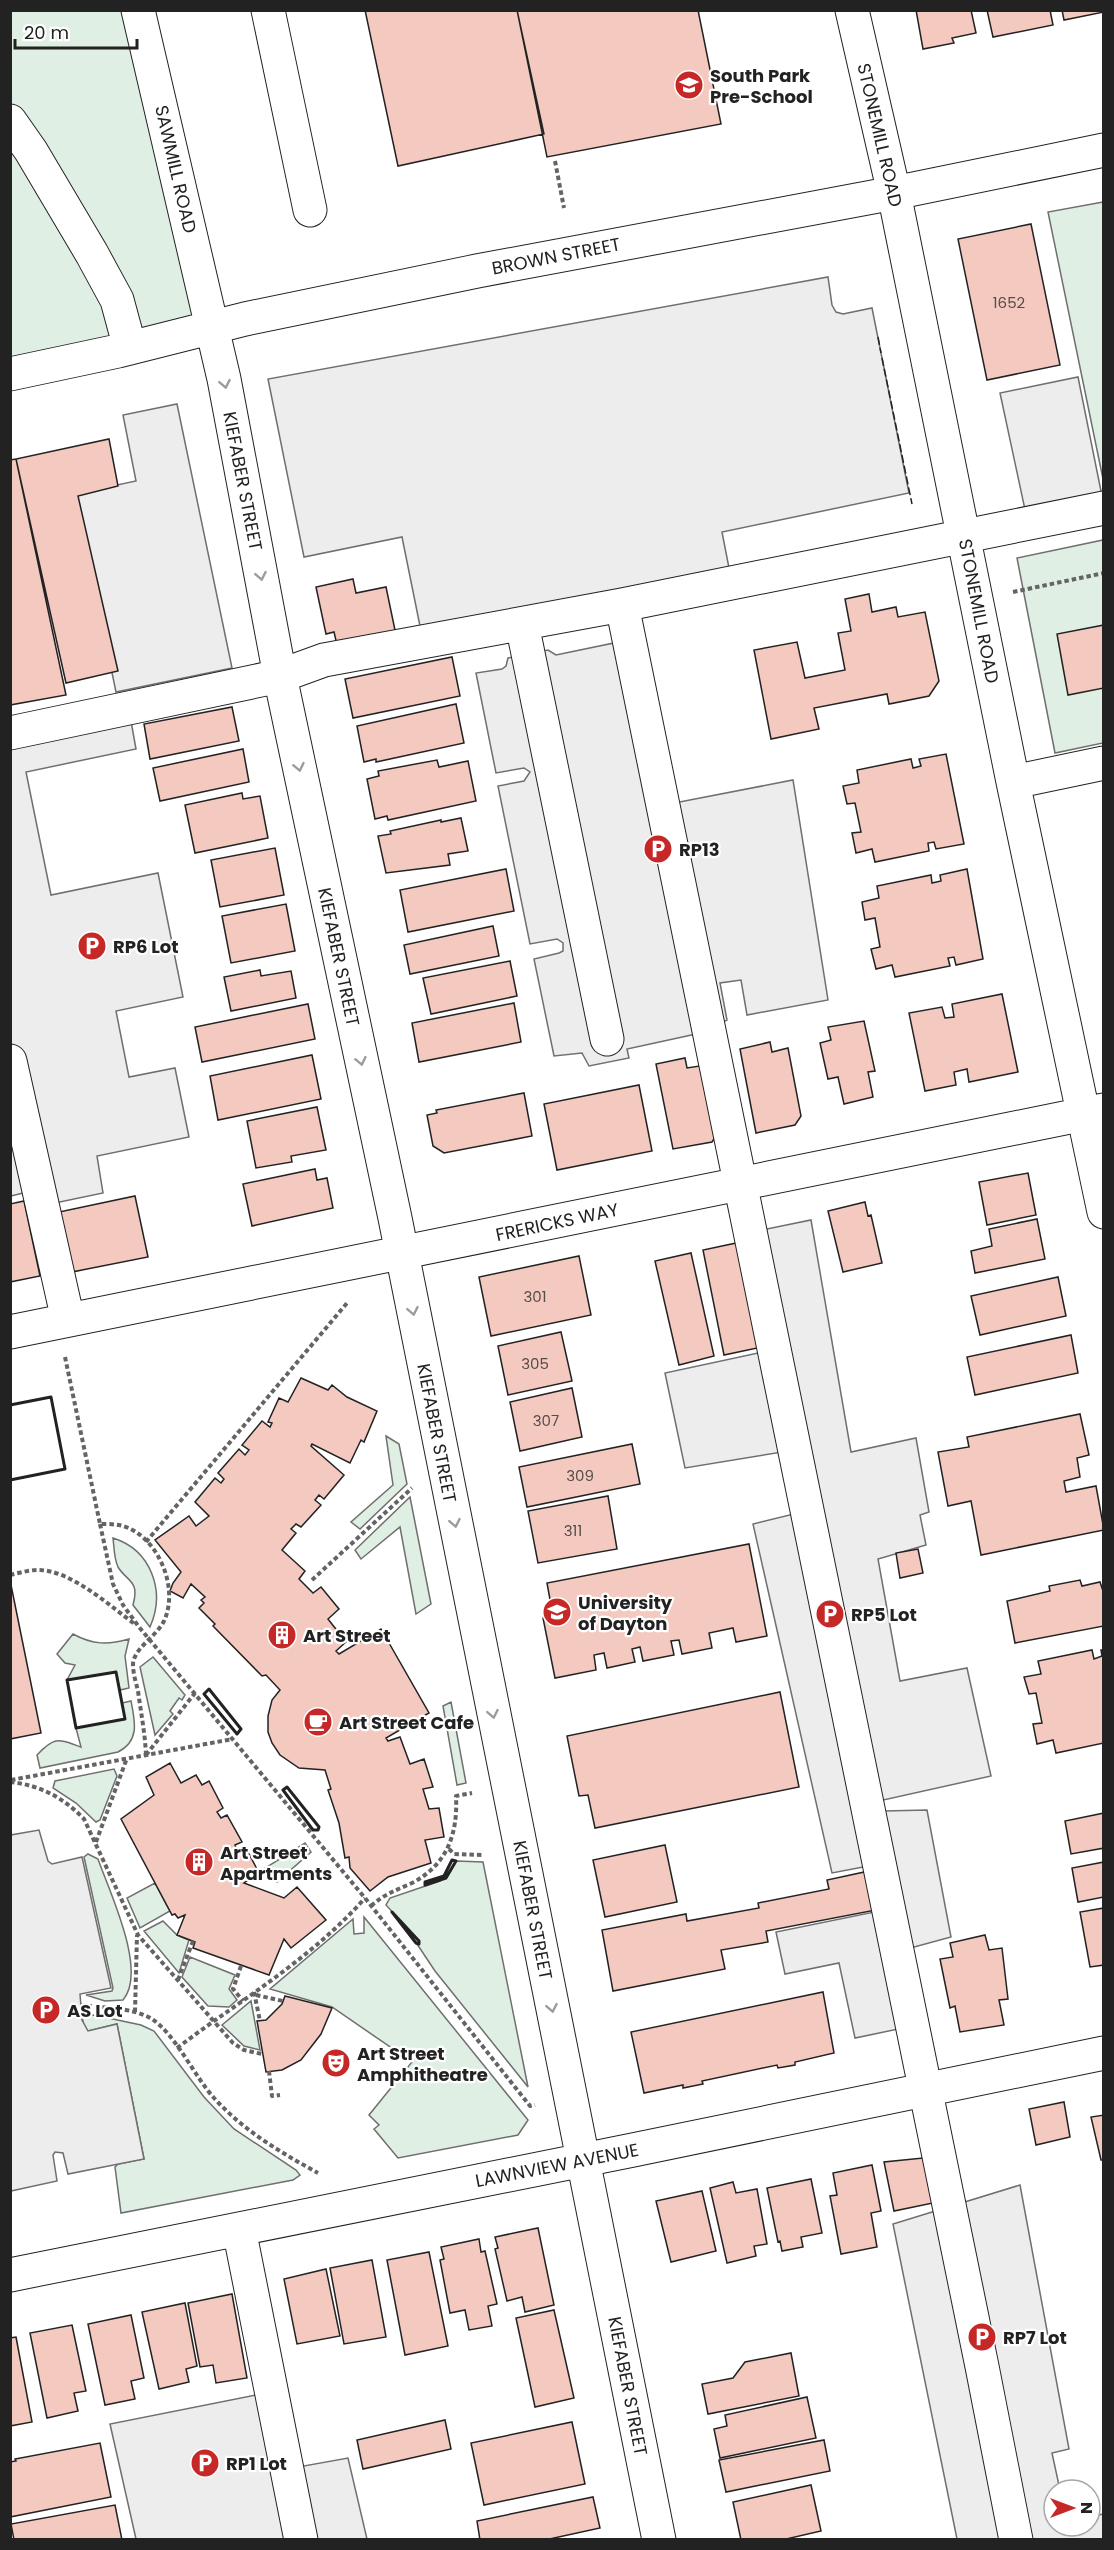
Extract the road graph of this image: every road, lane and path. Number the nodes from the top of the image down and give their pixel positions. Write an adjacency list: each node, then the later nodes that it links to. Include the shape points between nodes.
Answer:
1 (138, 10): 10 (street, SAWMILL ROAD)
2 (268, 10): 9 (street)
3 (852, 10): 7 (street, STONEMILL ROAD)
4 (10, 121): 11 (street, via 117,300)
5 (1104, 150): 7 (street, BROWN STREET)
6 (555, 161): 8 (path)
7 (894, 193): 10 (street, BROWN STREET, via 477,271); 14 (street, STONEMILL ROAD)
8 (564, 208)
9 (310, 210)
10 (214, 327): 11 (street, BROWN STREET); 19 (street, KIEFABER STREET, one-way to 19)
11 (130, 348): 12 (street, BROWN STREET)
12 (10, 374)
13 (1104, 508): 14 (street)
14 (964, 536): 16 (street, STONEMILL ROAD); 17 (street)
15 (1104, 573): 16 (path)
16 (977, 601): 22 (street, STONEMILL ROAD)
17 (622, 605): 18 (street); 26 (street)
18 (522, 624): 19 (street, via 324,660); 23 (street)
19 (280, 676): 20 (street); 28 (street, KIEFABER STREET, one-way to 28)
20 (10, 734)
21 (1104, 763): 22 (street)
22 (1013, 782): 25 (street, STONEMILL ROAD)
23 (607, 1039)
24 (10, 1061): 30 (street)
25 (1094, 1113): 26 (street, FRERICKS WAY); 27 (street, STONEMILL ROAD)
26 (743, 1183): 28 (street, FRERICKS WAY); 66 (street)
27 (1104, 1212)
28 (402, 1254): 30 (street, FRERICKS WAY); 69 (street, KIEFABER STREET, one-way to 69)
29 (352, 1298): 35 (path)
30 (68, 1320): 31 (street, FRERICKS WAY)
31 (10, 1332)
32 (65, 1357): 34 (path)
33 (414, 1485): 37 (path)
34 (100, 1524): 35 (path, via 119,1525); 38 (path, via 112,1584)
35 (146, 1542): 39 (path, via 161,1560 167,1577 164,1620)
36 (10, 1575): 38 (path, via 39,1570 57,1573)
37 (312, 1581)
38 (139, 1627): 39 (path)
39 (151, 1640): 40 (path); 42 (path, via 139,1648 133,1663)
40 (195, 1693): 41 (path); 42 (path)
41 (232, 1739): 42 (path); 49 (path)
42 (146, 1755): 43 (path)
43 (127, 1758): 44 (path); 46 (path)
44 (10, 1781): 46 (path, via 32,1784 74,1809)
45 (475, 1792): 47 (path, via 456,1796 456,1828)
46 (96, 1842): 51 (path)
47 (449, 1848): 48 (path, via 454,1854); 50 (path, via 427,1873 381,1896)
48 (482, 1856)
49 (365, 1898): 50 (path); 55 (path, via 315,1948)
50 (371, 1906): 68 (path, via 530,2106)
51 (138, 1935): 54 (path); 59 (path)
52 (193, 1941): 54 (path)
53 (241, 1966): 56 (path, via 233,1989)
54 (178, 1980): 60 (path)
55 (255, 1993): 56 (path); 57 (path); 61 (path)
56 (243, 2001): 60 (path)
57 (283, 2001)
58 (80, 2005): 59 (path)
59 (135, 2012): 62 (path, via 152,2019)
60 (214, 2020): 62 (path); 64 (path, via 233,2043)
61 (260, 2021)
62 (177, 2048): 70 (path, via 214,2098 243,2127)
63 (1104, 2053): 66 (street, LAWNVIEW AVENUE)
64 (262, 2054)
65 (269, 2071): 67 (path, via 272,2096)
66 (927, 2089): 69 (street, LAWNVIEW AVENUE); 75 (street)
67 (280, 2095)
68 (538, 2104)
69 (583, 2160): 71 (street, LAWNVIEW AVENUE); 74 (street, KIEFABER STREET)
70 (324, 2177)
71 (239, 2229): 72 (street, LAWNVIEW AVENUE); 73 (street)
72 (10, 2275)
73 (301, 2540)
74 (659, 2540)
75 (1016, 2540)

